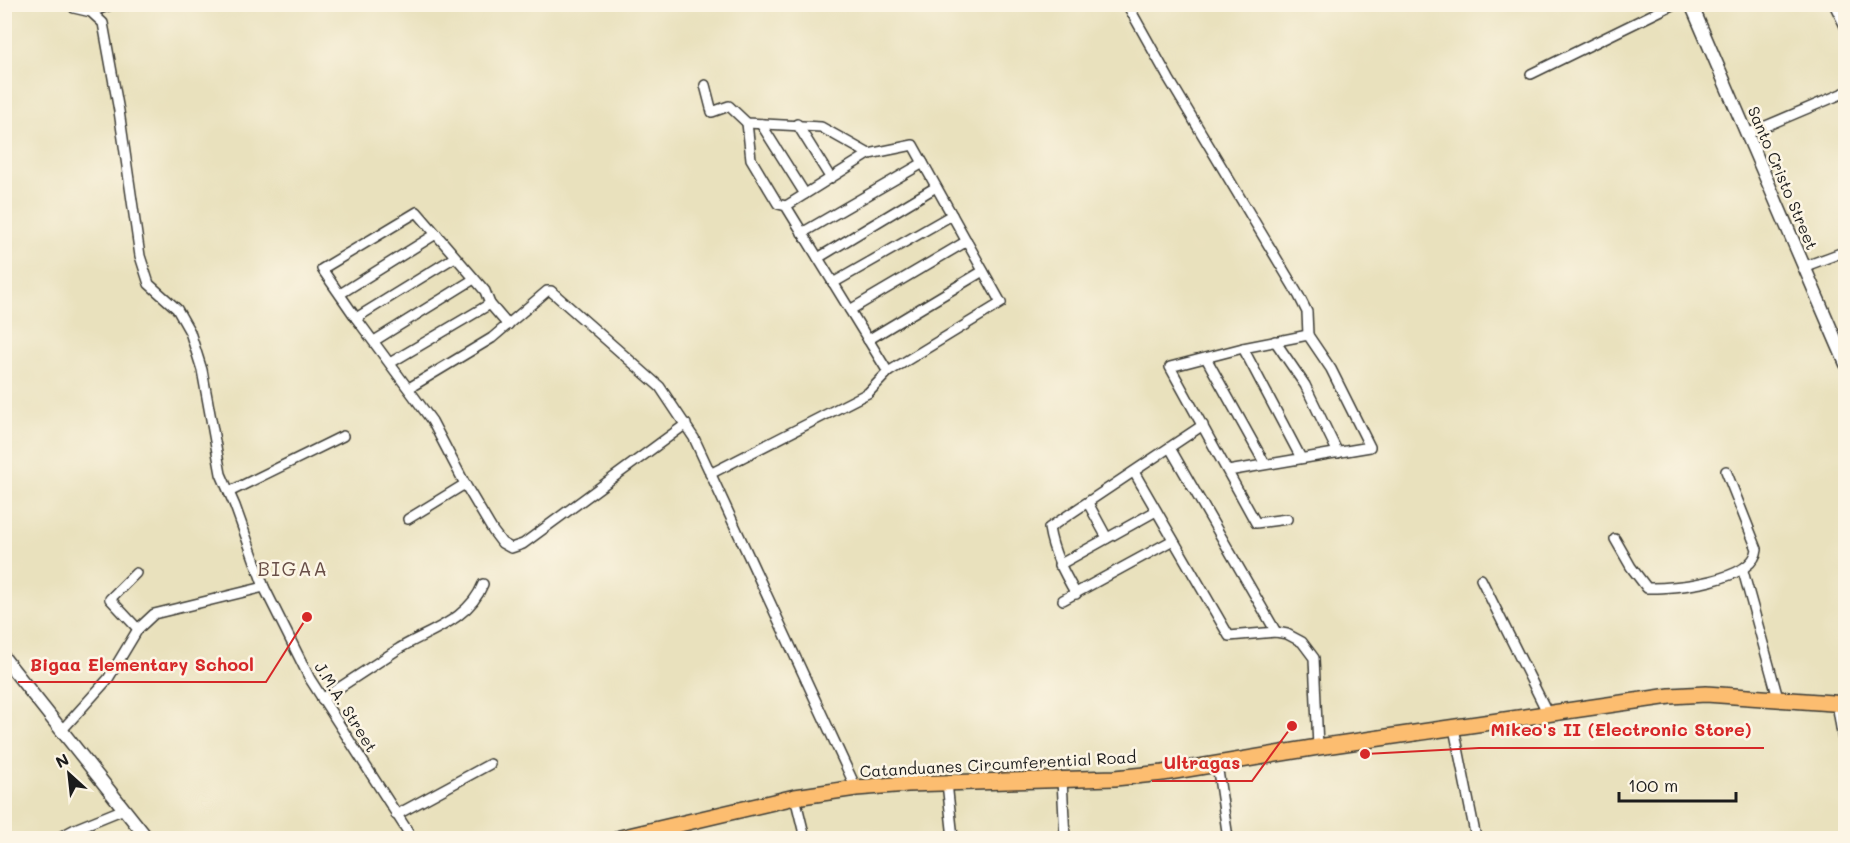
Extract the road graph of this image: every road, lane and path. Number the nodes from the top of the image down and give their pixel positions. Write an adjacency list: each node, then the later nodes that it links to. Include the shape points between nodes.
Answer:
1 (72, 4): 7 (street)
2 (113, 4): 7 (street)
3 (1127, 4): 38 (street, via 1299,296 1307,312)
4 (1674, 4): 9 (street)
5 (1692, 4): 15 (street, Santo Cristo Street)
6 (1834, 4): 8 (street)
7 (91, 12): 60 (street, J.M.A. Street, via 99,18 106,34 140,256 149,284 177,309 190,332 202,370 220,474)
8 (1845, 28)
9 (1531, 74)
10 (705, 85): 12 (street, via 712,112 729,106)
11 (1845, 92): 15 (street)
12 (747, 123): 13 (street); 21 (street, via 751,159 778,204)
13 (761, 124): 14 (street); 20 (street)
14 (797, 124): 16 (street, via 821,127); 18 (street)
15 (1747, 134): 29 (street, Santo Cristo Street)
16 (869, 154): 17 (street, via 913,145); 18 (street)
17 (923, 163): 19 (street); 23 (street)
18 (830, 177): 20 (street)
19 (936, 187): 22 (street); 28 (street)
20 (805, 194): 21 (street)
21 (786, 206): 23 (street)
22 (952, 215): 25 (street); 32 (street)
23 (802, 233): 28 (street)
24 (436, 234): 27 (street); 33 (street); 33 (street, via 417,212 322,269)
25 (966, 241): 30 (street); 35 (street)
26 (1845, 251): 29 (street)
27 (455, 257): 31 (street); 36 (street)
28 (818, 258): 32 (street)
29 (1803, 267): 45 (street, Santo Cristo Street)
30 (983, 271): 39 (street); 46 (street, via 1001,303)
31 (474, 279): 34 (street); 40 (street)
32 (833, 283): 35 (street)
33 (340, 294): 36 (street)
34 (490, 304): 37 (street); 44 (street)
35 (850, 310): 39 (street)
36 (356, 318): 40 (street)
37 (508, 325): 47 (street); 48 (street, via 543,293 551,291 660,387)
38 (1308, 335): 41 (street); 52 (street, via 1331,369 1370,447)
39 (868, 340): 46 (street)
40 (374, 341): 44 (street)
41 (1275, 341): 42 (street); 52 (street, via 1305,385)
42 (1244, 348): 43 (street); 53 (street)
43 (1206, 358): 49 (street, via 1170,367); 54 (street)
44 (390, 363): 47 (street)
45 (1845, 364)
46 (888, 372): 58 (street, via 868,393)
47 (409, 388): 59 (street)
48 (686, 424): 58 (street); 59 (street, via 524,544 511,548 492,531)
49 (1203, 425): 51 (street); 55 (street)
50 (343, 436): 60 (street)
51 (1170, 448): 57 (street); 77 (street)
52 (1338, 453): 53 (street)
53 (1301, 458): 54 (street)
54 (1265, 464): 55 (street)
55 (1228, 471): 64 (street, via 1256,523)
56 (1726, 471): 69 (street, via 1757,549 1757,556)
57 (1134, 472): 61 (street); 62 (street)
58 (710, 474): 91 (street)
59 (465, 484): 63 (street)
60 (229, 492): 73 (street, J.M.A. Street)
61 (1088, 503): 65 (street); 68 (street, via 1049,528)
62 (1156, 511): 65 (street); 67 (street)
63 (408, 519)
64 (1287, 519)
65 (1107, 538): 68 (street)
66 (1615, 539): 69 (street, via 1647,588 1708,581)
67 (1173, 540): 74 (street); 77 (street, via 1229,636)
68 (1059, 565): 74 (street)
69 (1743, 570): 79 (street)
70 (136, 573): 76 (street, via 110,599)
71 (1481, 579): 82 (street)
72 (483, 584): 80 (street, via 471,604 454,619)
73 (264, 586): 76 (street, via 154,614); 80 (street, J.M.A. Street)
74 (1076, 594): 75 (street)
75 (1063, 600)
76 (138, 629): 84 (street, via 108,679)
77 (1276, 632): 85 (street, via 1302,642 1314,658)
78 (4, 658): 84 (street)
79 (1778, 698): 81 (main road, Catanduanes Circumferential Road); 82 (main road, Catanduanes Circumferential Road, via 1670,696)
80 (322, 699): 94 (street, J.M.A. Street)
81 (1841, 703): 86 (street)
82 (1548, 714): 83 (main road, Catanduanes Circumferential Road)
83 (1454, 728): 85 (main road, Catanduanes Circumferential Road); 103 (street)
84 (62, 729): 93 (street)
85 (1318, 747): 88 (main road, Catanduanes Circumferential Road)
86 (1845, 758)
87 (490, 764): 94 (street)
88 (1216, 764): 89 (main road, Catanduanes Circumferential Road, via 1115,778); 102 (street)
89 (1062, 780): 90 (main road, Catanduanes Circumferential Road); 101 (street)
90 (947, 783): 91 (main road, Catanduanes Circumferential Road); 100 (street)
91 (856, 788): 92 (main road, Catanduanes Circumferential Road)
92 (795, 797): 98 (main road, Catanduanes Circumferential Road); 99 (street)
93 (124, 809): 95 (street); 96 (street)
94 (396, 814): 97 (street, J.M.A. Street)
95 (58, 838)
96 (147, 838)
97 (412, 838)
98 (620, 838)
99 (806, 838)
100 (953, 838)
101 (1065, 838)
102 (1228, 838)
103 (1476, 838)

